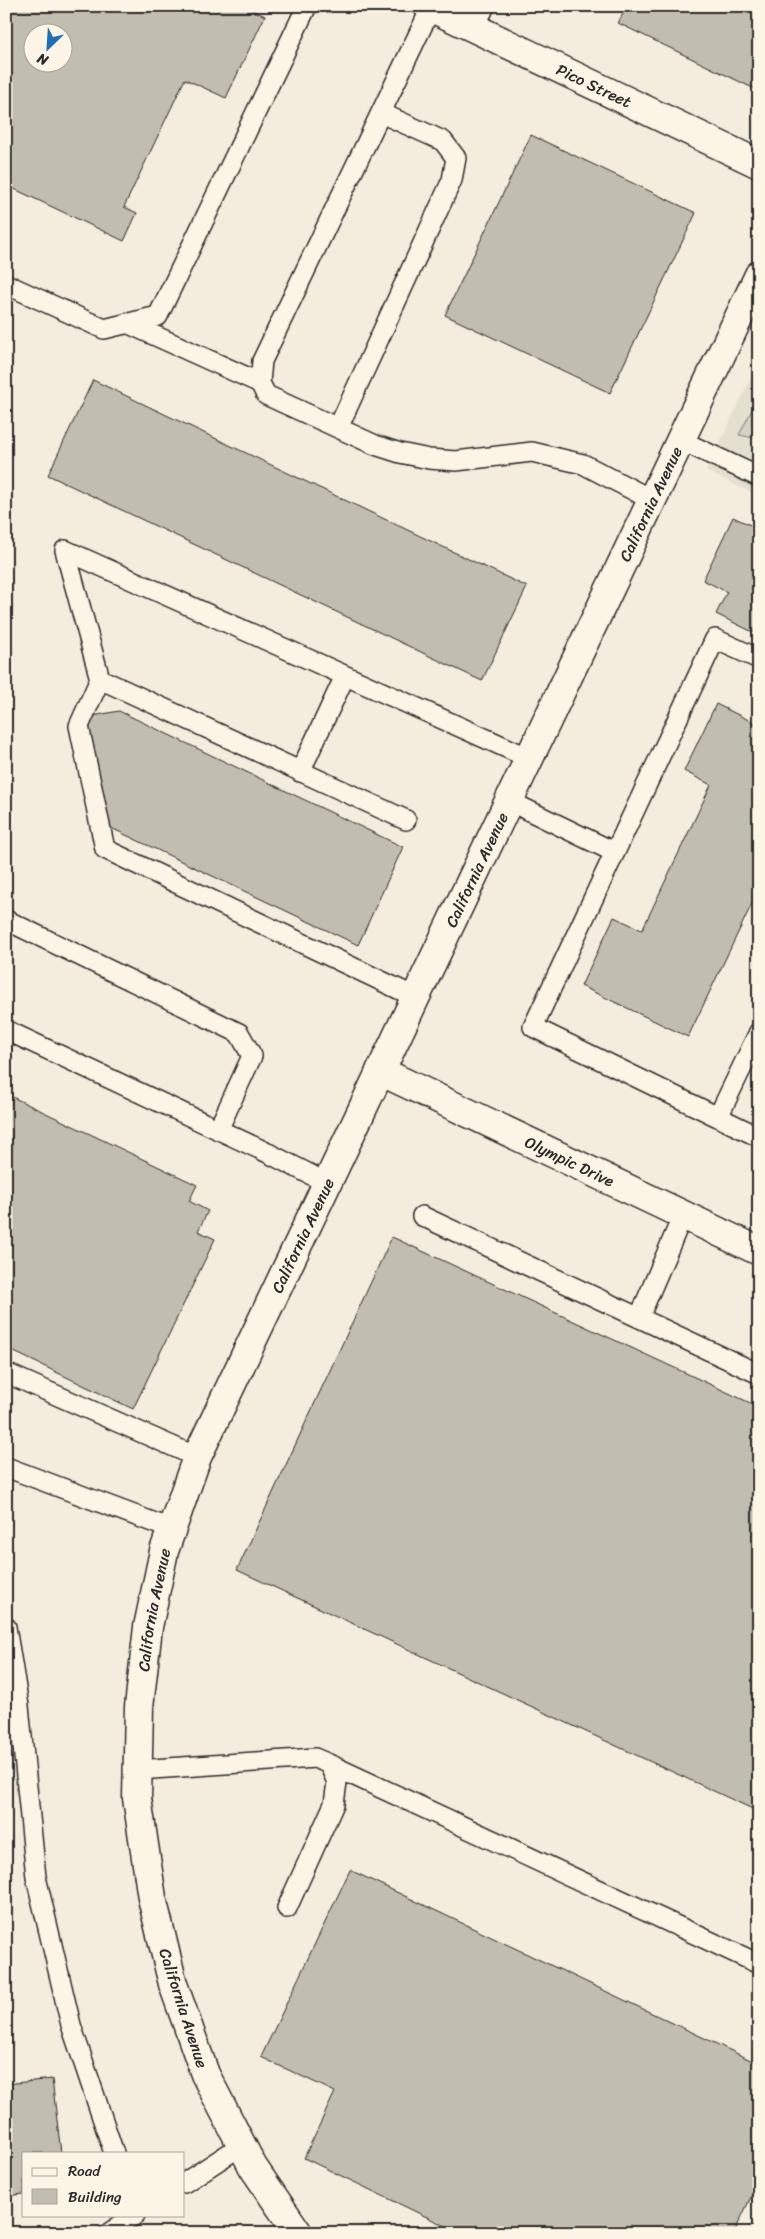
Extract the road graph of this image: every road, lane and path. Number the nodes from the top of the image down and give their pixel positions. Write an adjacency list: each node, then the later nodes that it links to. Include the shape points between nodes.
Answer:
1 (307, 6): 8 (lane, via 158,316)
2 (430, 7): 3 (main road, Pico Street); 4 (lane)
3 (480, 17): 5 (main road, Pico Street)
4 (380, 113): 9 (lane, via 262,362); 10 (lane, via 443,141 456,158 452,180)
5 (759, 164)
6 (759, 275): 11 (main road, California Avenue)
7 (8, 285): 8 (lane, via 104,329)
8 (126, 323): 9 (lane)
9 (260, 383): 10 (lane, via 266,395)
10 (338, 428): 13 (lane, via 375,445 429,459 456,461 532,452 583,464)
11 (680, 440): 12 (lane); 13 (main road, California Avenue)
12 (759, 477)
13 (652, 500): 17 (main road, California Avenue)
14 (759, 659): 21 (lane, via 715,639)
15 (345, 676): 16 (lane, via 65,550); 17 (lane); 18 (lane)
16 (100, 679): 18 (lane); 23 (lane, via 79,726 105,849)
17 (529, 758): 19 (main road, California Avenue)
18 (300, 772): 20 (lane)
19 (509, 801): 21 (lane); 23 (main road, California Avenue)
20 (406, 820)
21 (614, 852): 27 (lane, via 533,1027)
22 (6, 920): 28 (lane, via 239,1033 252,1056)
23 (415, 998): 26 (main road, California Avenue)
24 (6, 1030): 28 (lane)
25 (759, 1032): 27 (lane)
26 (380, 1071): 30 (main road, California Avenue); 31 (main road, Olympic Drive)
27 (718, 1116): 29 (lane)
28 (218, 1130): 30 (lane)
29 (759, 1137)
30 (327, 1183): 37 (main road, California Avenue)
31 (684, 1215): 33 (main road, Olympic Drive); 34 (lane)
32 (422, 1216): 34 (lane)
33 (757, 1246)
34 (638, 1318): 36 (lane)
35 (6, 1373): 37 (lane)
36 (759, 1374)
37 (197, 1457): 39 (main road, California Avenue)
38 (6, 1467): 39 (lane)
39 (171, 1530): 42 (main road, California Avenue, via 148,1627 139,1707)
40 (6, 1627): 46 (lane, via 19,1706 36,1877 71,2025)
41 (329, 1764): 42 (lane, via 315,1758); 43 (lane, via 337,1782 334,1804); 44 (lane)
42 (138, 1770): 45 (main road, California Avenue, via 137,1798 152,1898 173,1984 205,2074)
43 (288, 1908)
44 (759, 1964)
45 (242, 2145): 47 (lane); 50 (main road, California Avenue, via 253,2167)
46 (114, 2152)
47 (185, 2182)
48 (134, 2216): 49 (lane)
49 (109, 2233)
50 (298, 2233)

